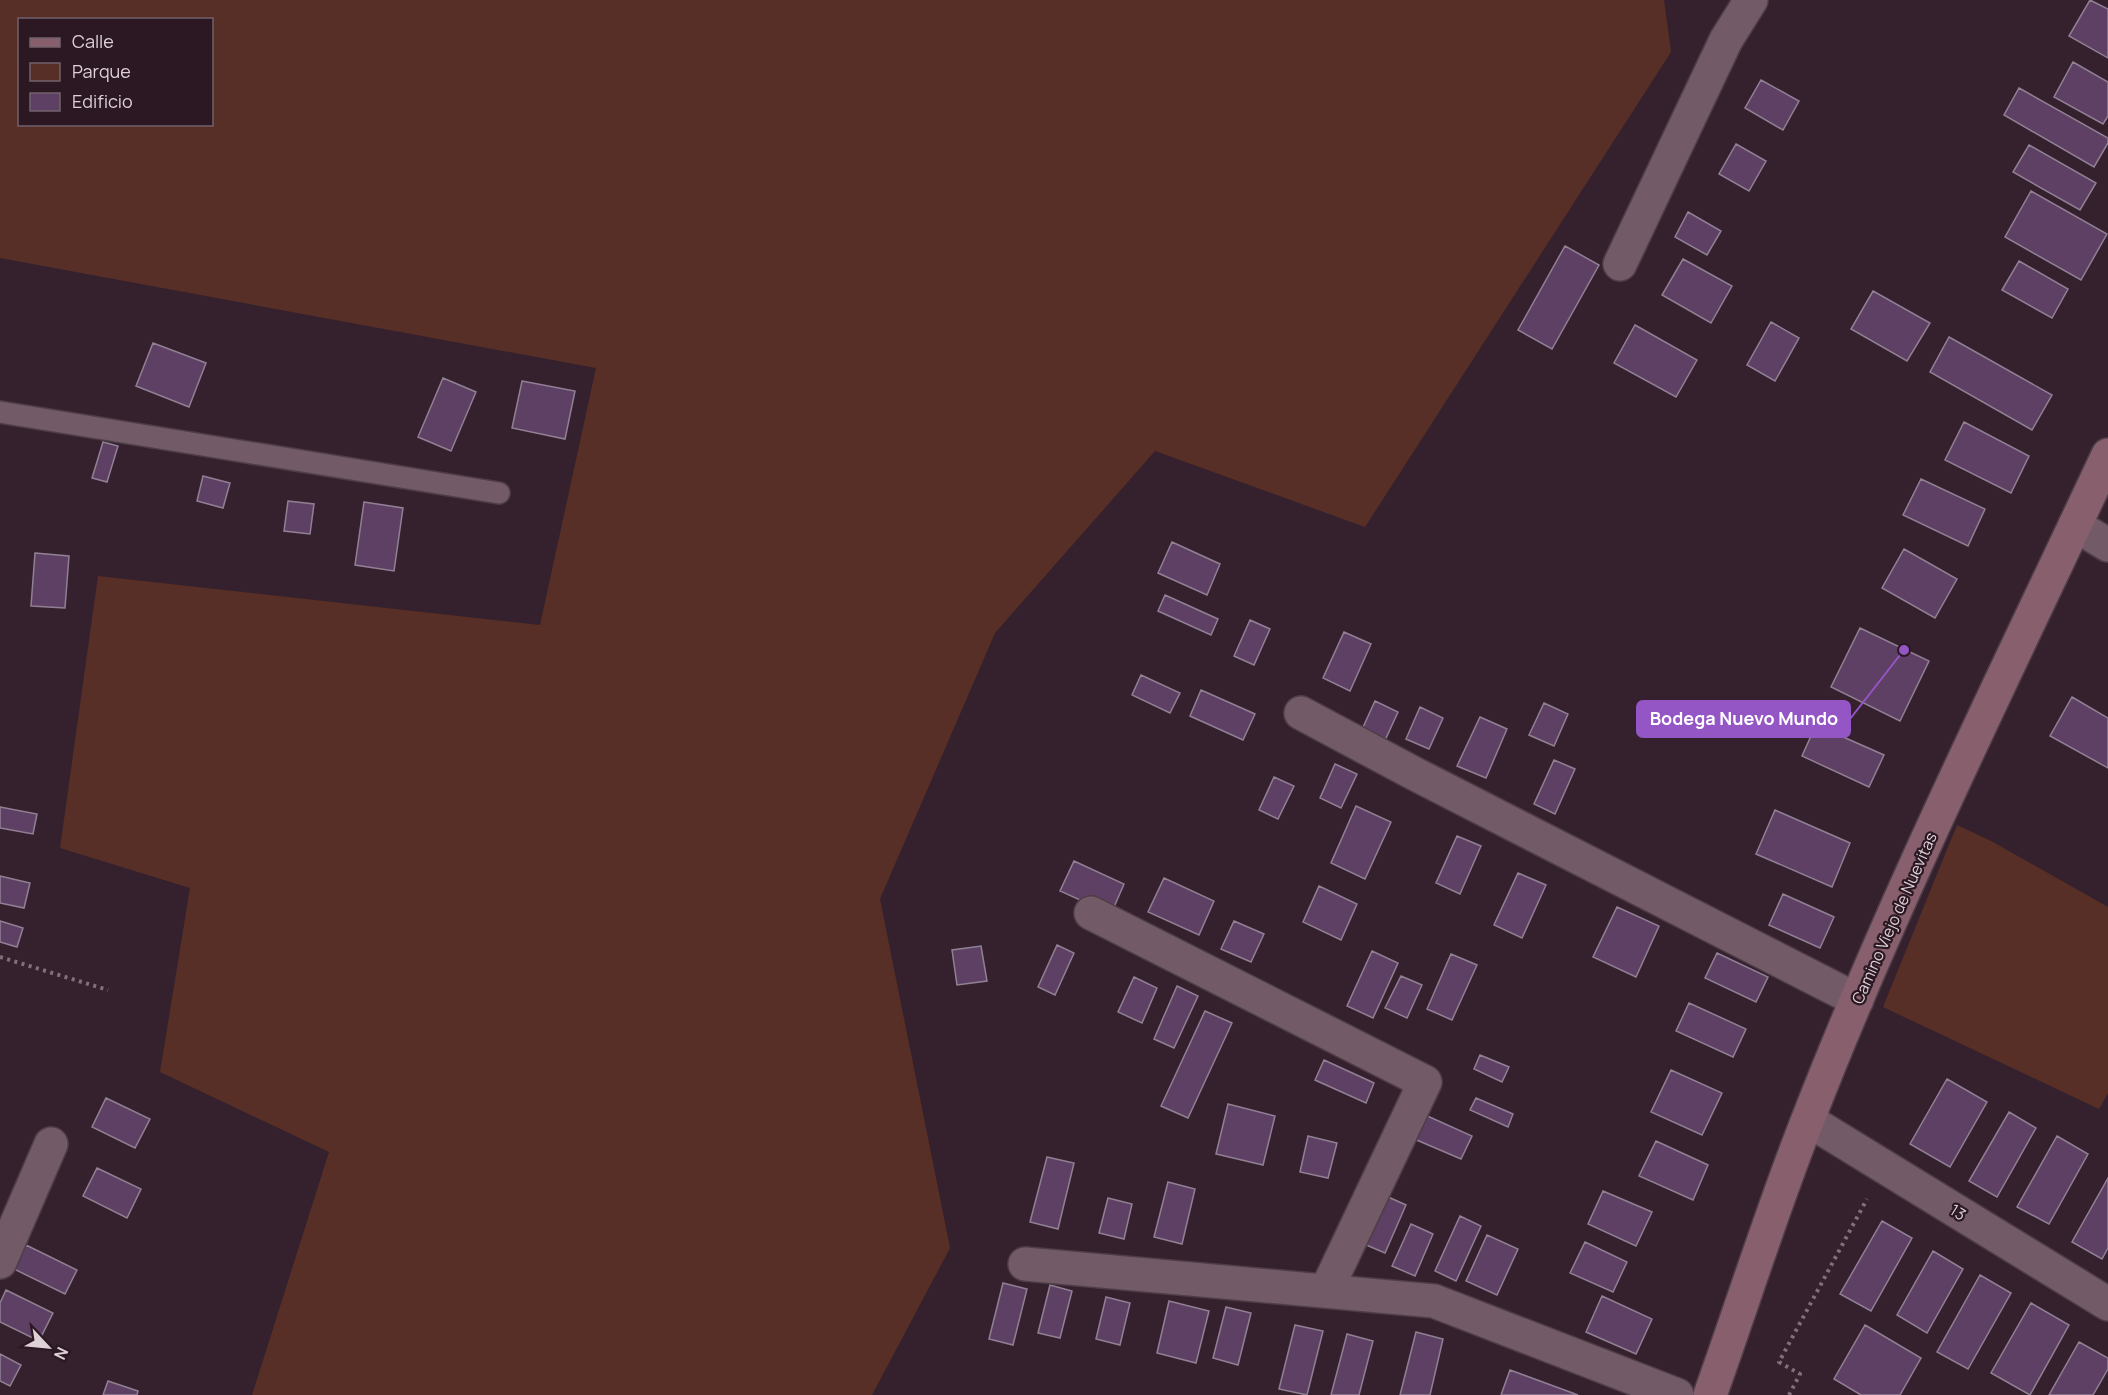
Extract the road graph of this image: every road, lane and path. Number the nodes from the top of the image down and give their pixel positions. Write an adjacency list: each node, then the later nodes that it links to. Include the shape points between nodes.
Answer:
1 (1751, 0): 2 (street, via 1726,40)
2 (1620, 264)
3 (0, 412): 5 (lane)
4 (2108, 455): 6 (street, Camino Viejo de Nuevitas)
5 (499, 493)
6 (2075, 525): 7 (street); 12 (street, Camino Viejo de Nuevitas, via 1975,734)
7 (2108, 545)
8 (1301, 713): 12 (street)
9 (1091, 913): 18 (street, via 1425,1082)
10 (0, 957): 11 (path)
11 (108, 990)
12 (1857, 1000): 13 (street, Camino Viejo de Nuevitas)
13 (1808, 1120): 15 (street, 13); 21 (street, Camino Viejo de Nuevitas)
14 (51, 1144): 16 (street)
15 (1884, 1167): 19 (street, 13); 22 (path, via 1779,1362 1800,1374)
16 (0, 1262)
17 (1025, 1264): 18 (street)
18 (1326, 1291): 20 (street, via 1434,1301)
19 (2108, 1304)
20 (1677, 1395)
21 (1710, 1395)
22 (1789, 1395)

